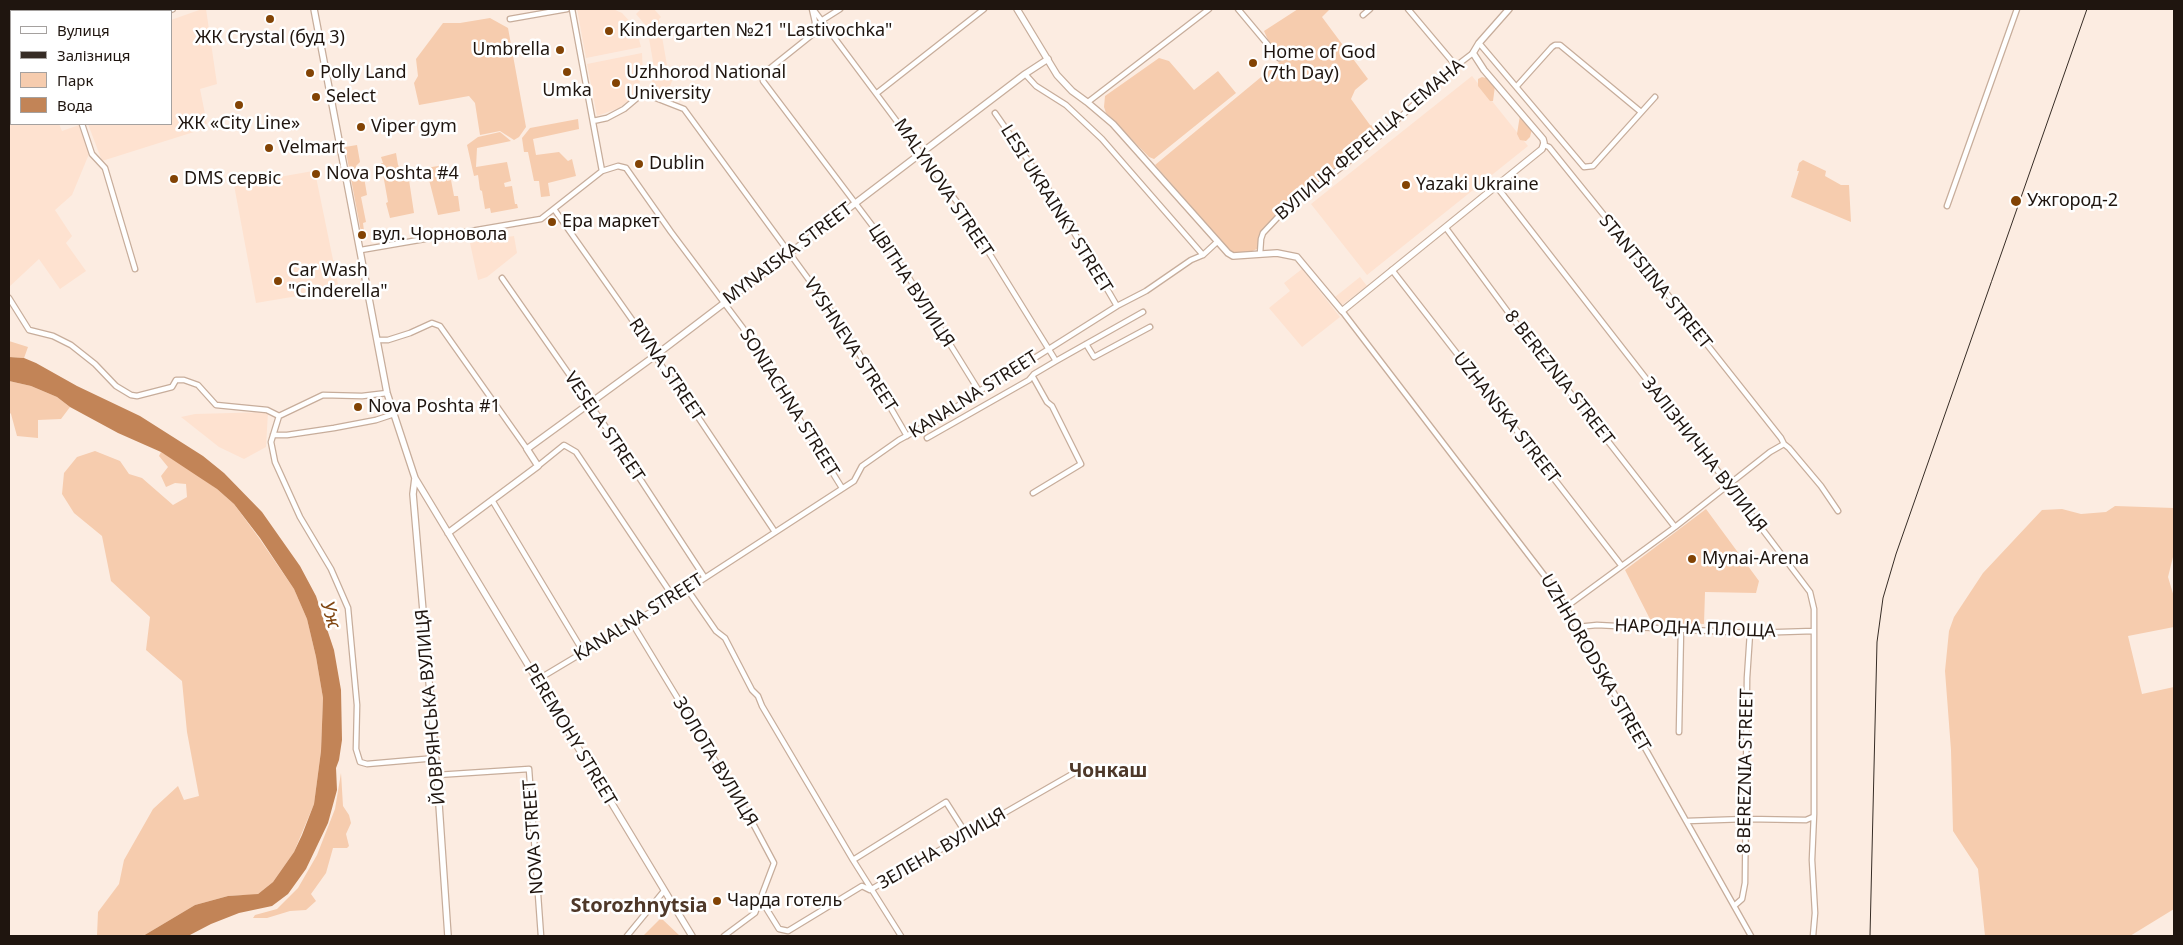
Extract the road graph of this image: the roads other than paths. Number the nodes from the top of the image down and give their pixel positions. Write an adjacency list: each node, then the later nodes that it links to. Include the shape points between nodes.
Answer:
1 (314, 9): 41 (street, PEREMOHY STREET)
2 (567, 9): 15 (street)
3 (572, 9): 30 (street)
4 (812, 9): 16 (street, MALYNOVA STREET); 17 (street)
5 (840, 9): 16 (street)
6 (984, 9): 25 (street)
7 (1017, 9): 21 (street)
8 (1209, 9): 27 (street)
9 (1238, 9): 20 (street)
10 (1370, 9): 14 (street)
11 (1408, 9): 22 (street)
12 (1509, 9): 18 (street, ВУЛИЦЯ ФЕРЕНЦА СЕМАНА)
13 (2016, 9): 37 (street)
14 (1362, 15)
15 (510, 19)
16 (822, 21): 17 (street); 25 (street, MALYNOVA STREET)
17 (815, 22): 36 (street, ЦВІТНА ВУЛИЦЯ, via 810,38 768,70 763,81)
18 (1479, 43): 19 (street, ВУЛИЦЯ ФЕРЕНЦА СЕМАНА); 24 (street)
19 (1473, 53): 22 (street, ВУЛИЦЯ ФЕРЕНЦА СЕМАНА); 32 (street, STANTSIINA STREET, via 1539,133)
20 (1279, 58)
21 (1048, 59): 23 (street, MYNAISKA STREET); 27 (street, via 1062,81)
22 (1456, 66): 43 (street, ВУЛИЦЯ ФЕРЕНЦА СЕМАНА, via 1372,143 1278,217 1261,239)
23 (1025, 74): 33 (street, MYNAISKA STREET); 44 (street, via 1096,133)
24 (1517, 86): 28 (street, via 1552,47 1560,45); 28 (street, via 1584,167 1593,166)
25 (877, 93): 33 (street, MALYNOVA STREET)
26 (1655, 97): 28 (street)
27 (1088, 102): 40 (street, via 1146,159)
28 (1641, 112)
29 (995, 113): 50 (street, LESI UKRAINKY STREET, via 1051,193)
30 (593, 121): 34 (street); 42 (street, VYSHNEVA STREET, via 624,109 643,93 684,109)
31 (82, 125): 45 (street, via 92,154 105,168)
32 (1544, 145): 35 (street, via 1540,152); 68 (street, STANTSIINA STREET, via 1549,147 1641,261)
33 (921, 154): 36 (street, MYNAISKA STREET); 56 (street, MALYNOVA STREET, via 960,206)
34 (602, 171): 38 (street); 49 (street, SONIACHNA STREET, via 618,166 626,168)
35 (1497, 187): 39 (street); 72 (street, ЗАЛІЗНИЧНА ВУЛИЦЯ)
36 (855, 203): 42 (street, MYNAISKA STREET); 60 (street, ЦВІТНА ВУЛИЦЯ, via 896,257)
37 (1947, 206)
38 (554, 209): 41 (street, via 540,219); 57 (street, RIVNA STREET)
39 (1446, 228): 46 (street); 77 (street, 8 BEREZNIA STREET)
40 (1217, 242): 43 (street, via 1233,256); 44 (street, KANALNA STREET)
41 (361, 250): 54 (street, PEREMOHY STREET)
42 (789, 253): 49 (street, MYNAISKA STREET); 66 (street, VYSHNEVA STREET, via 857,350)
43 (1260, 254): 51 (street, via 1297,256)
44 (1203, 255): 50 (street, KANALNA STREET)
45 (134, 269)
46 (1392, 270): 51 (street); 80 (street, UZHANSKA STREET)
47 (502, 278): 62 (street, VESELA STREET)
48 (9, 298): 64 (street, via 29,330 72,345 127,394 137,396 172,387 176,380 184,380 198,385 214,404 267,410)
49 (723, 303): 57 (street, MYNAISKA STREET); 73 (street, SONIACHNA STREET, via 743,328)
50 (1117, 306): 56 (street, KANALNA STREET)
51 (1342, 311): 84 (street, UZHHORODSKA STREET)
52 (1143, 312): 55 (street)
53 (1150, 326): 55 (street, via 1094,357)
54 (378, 340): 61 (street, PEREMOHY STREET); 69 (street, via 388,340 432,323 440,326)
55 (1086, 344): 58 (street)
56 (1047, 350): 58 (street, MALYNOVA STREET); 60 (street, KANALNA STREET)
57 (656, 355): 62 (street, MYNAISKA STREET); 78 (street, RIVNA STREET)
58 (1056, 361): 59 (street)
59 (1033, 377): 67 (street); 74 (street, via 1056,412 1081,464)
60 (979, 391): 66 (street, KANALNA STREET)
61 (387, 393): 63 (street, PEREMOHY STREET); 64 (street, via 378,396 323,395)
62 (589, 404): 69 (street, MYNAISKA STREET); 81 (street, VESELA STREET)
63 (394, 414): 65 (street, via 334,428 287,436); 71 (street, PEREMOHY STREET)
64 (279, 416): 65 (street)
65 (273, 435): 93 (street, via 271,451 274,462 300,516 332,569 348,608 357,705 356,749 360,762)
66 (907, 436): 73 (street, KANALNA STREET, via 862,466 854,481)
67 (928, 438)
68 (1784, 444): 72 (street); 76 (street, STANTSIINA STREET)
69 (527, 449): 70 (street)
70 (538, 466): 75 (street); 83 (street, via 564,445 576,452)
71 (415, 478): 79 (street, PEREMOHY STREET); 93 (street, ЙОВРЯНСЬКА ВУЛИЦЯ, via 413,494)
72 (1729, 485): 77 (street); 88 (street, ЗАЛІЗНИЧНА ВУЛИЦЯ, via 1810,592)
73 (842, 488): 78 (street, KANALNA STREET)
74 (1033, 493)
75 (492, 500): 79 (street); 90 (street)
76 (1838, 511)
77 (1675, 527): 80 (street)
78 (775, 532): 81 (street, KANALNA STREET)
79 (448, 533): 91 (street, PEREMOHY STREET)
80 (1621, 565): 84 (street)
81 (705, 578): 82 (street, KANALNA STREET)
82 (687, 589): 83 (street, KANALNA STREET); 100 (street, via 716,631 725,638 752,690)
83 (674, 598): 85 (street, KANALNA STREET)
84 (1566, 606): 86 (street, UZHHORODSKA STREET)
85 (632, 624): 90 (street, KANALNA STREET); 103 (street, ЗОЛОТА ВУЛИЦЯ, via 749,816 774,863)
86 (1578, 627): 87 (street, НАРОДНА ПЛОЩА); 98 (street, UZHHORODSKA STREET)
87 (1680, 629): 89 (street, НАРОДНА ПЛОЩА); 92 (street)
88 (1814, 632): 89 (street, НАРОДНА ПЛОЩА); 96 (street, ЗАЛІЗНИЧНА ВУЛИЦЯ)
89 (1750, 633): 97 (street, 8 BEREZNIA STREET)
90 (584, 653): 91 (street, KANALNA STREET)
91 (537, 680): 102 (street, PEREMOHY STREET)
92 (1679, 732)
93 (436, 758): 95 (street, ЙОВРЯНСЬКА ВУЛИЦЯ)
94 (1081, 769): 99 (street, ЗЕЛЕНА ВУЛИЦЯ)
95 (438, 775): 105 (street, ЙОВРЯНСЬКА ВУЛИЦЯ); 106 (street, NOVA STREET, via 528,769)
96 (1813, 818): 97 (street); 112 (street, ЗАЛІЗНИЧНА ВУЛИЦЯ)
97 (1746, 819): 98 (street); 104 (street, 8 BEREZNIA STREET, via 1744,892)
98 (1687, 820): 104 (street, UZHHORODSKA STREET)
99 (967, 835): 100 (street, via 946,802); 101 (street, ЗЕЛЕНА ВУЛИЦЯ)
100 (853, 860): 101 (street)
101 (872, 889): 103 (street, ЗЕЛЕНА ВУЛИЦЯ, via 862,886 784,932 766,908); 110 (street)
102 (664, 891): 107 (street); 108 (street, PEREMOHY STREET)
103 (759, 905): 109 (street, via 749,919)
104 (1734, 906): 111 (street, UZHHORODSKA STREET)
105 (448, 936)
106 (541, 936)
107 (627, 936)
108 (692, 936)
109 (724, 936)
110 (901, 936)
111 (1751, 936)
112 (1813, 936)

